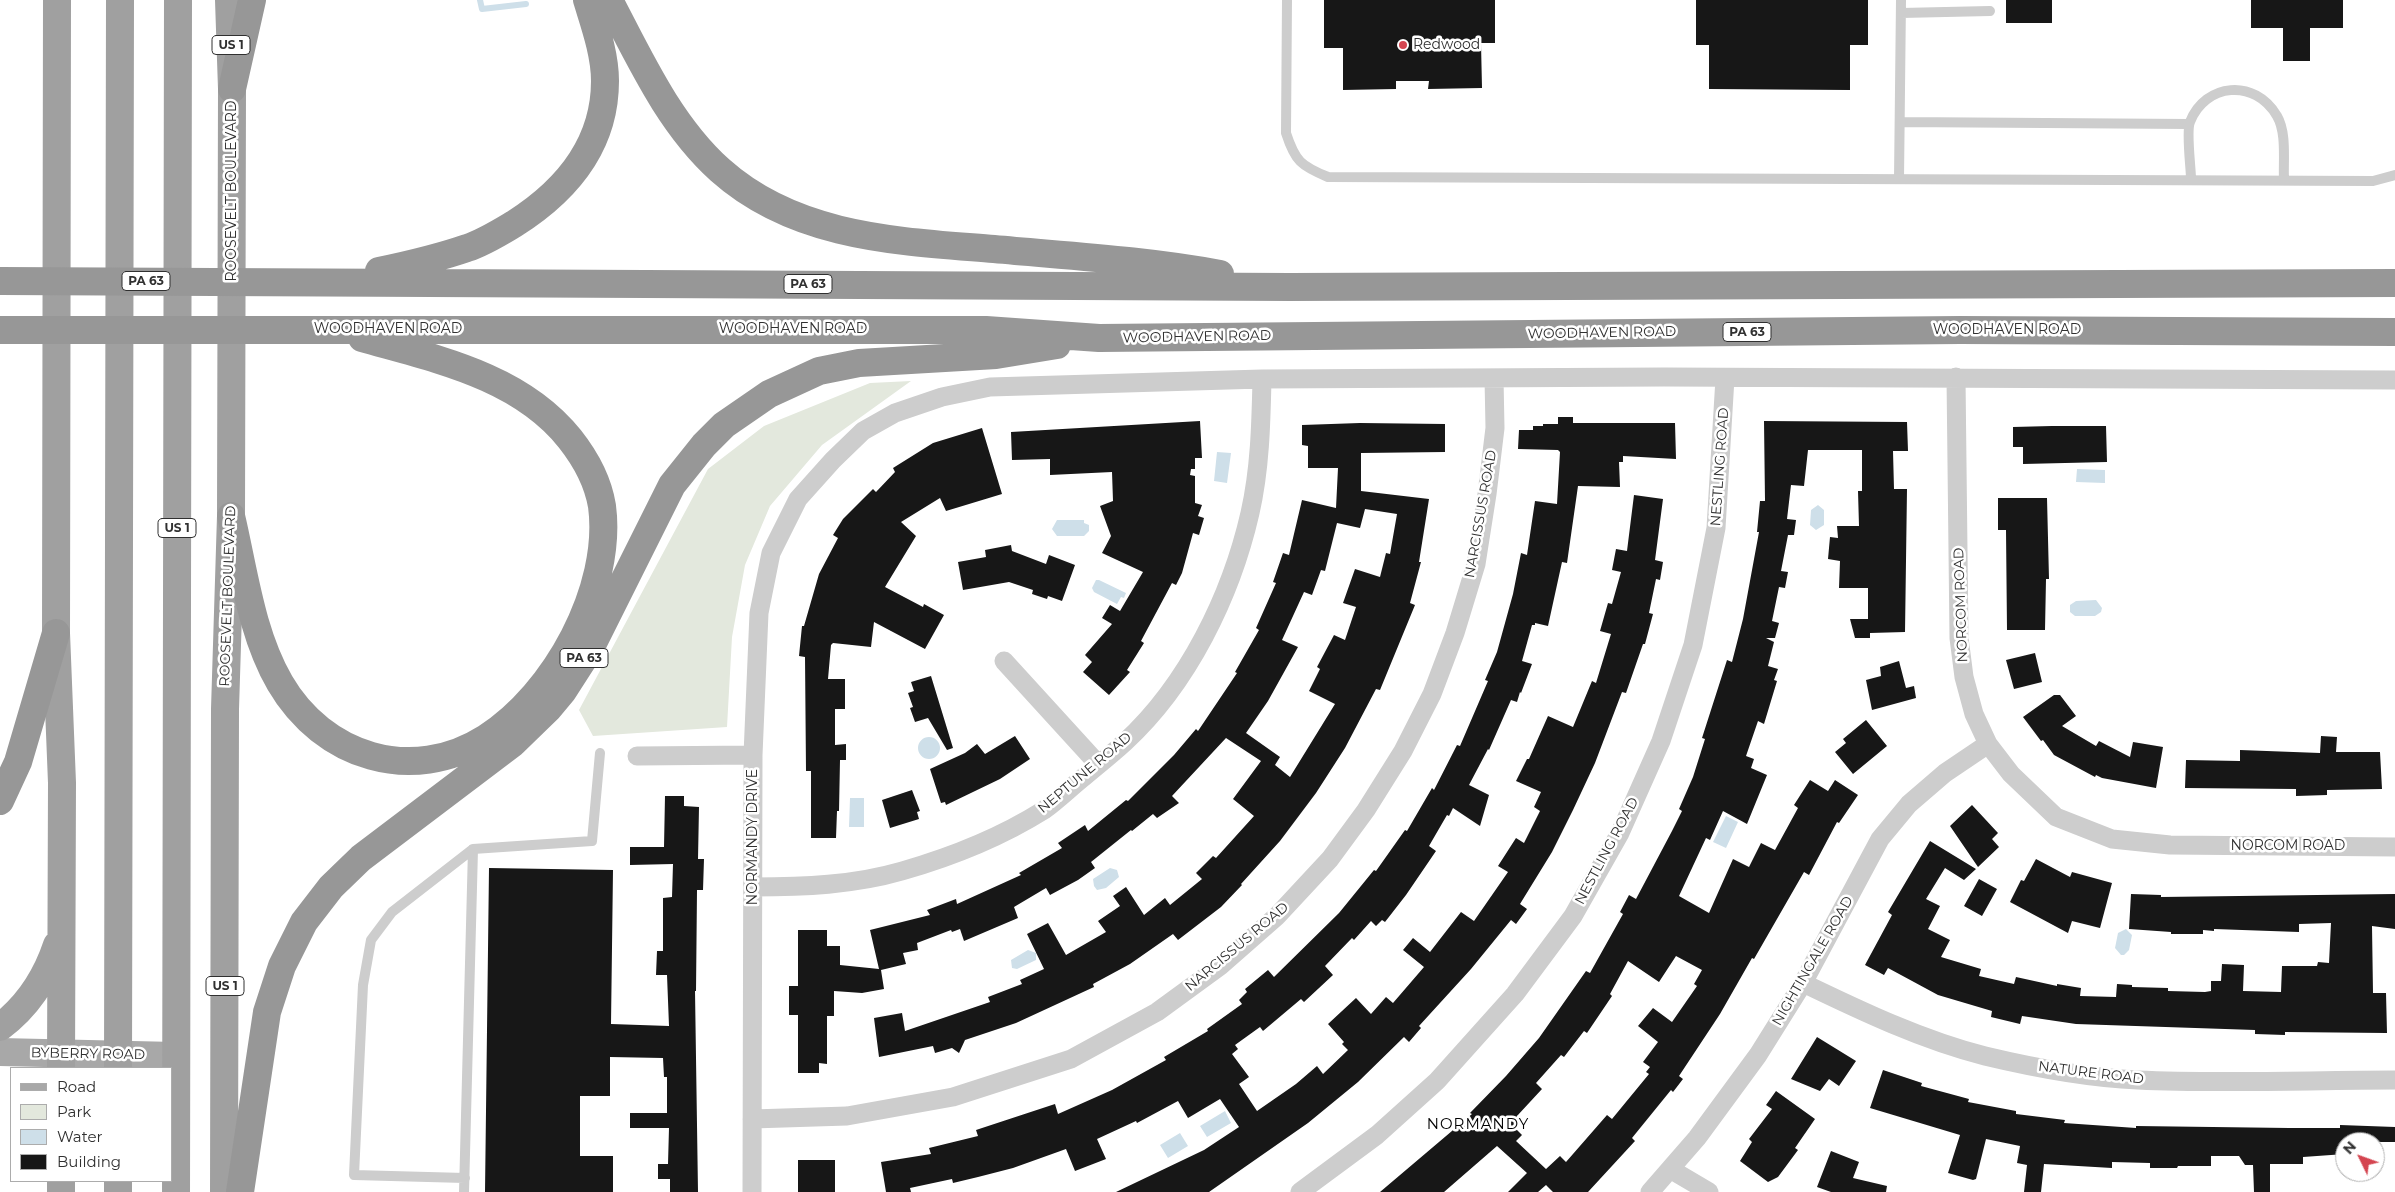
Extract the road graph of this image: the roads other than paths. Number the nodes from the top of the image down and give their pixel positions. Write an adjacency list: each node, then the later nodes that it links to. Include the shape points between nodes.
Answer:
1 (57, 0): 33 (highway)
2 (120, 0): 50 (highway)
3 (178, 0): 48 (highway, US 1)
4 (229, 0): 12 (highway, ROOSEVELT BOULEVARD / US 1)
5 (252, 0): 12 (highway)
6 (587, 0): 20 (highway, via 603,60 604,99 593,142 569,180 536,210 468,248 406,266)
7 (609, 0): 22 (highway, via 653,83 695,143 738,185 786,212 841,232 899,241 1169,264)
8 (1287, 0): 16 (lane, via 1286,133 1292,152 1306,168 1328,177)
9 (1901, 0): 11 (lane)
10 (1990, 11): 11 (lane)
11 (1901, 13): 13 (lane)
12 (232, 89): 32 (highway, ROOSEVELT BOULEVARD / US 1)
13 (1900, 122): 14 (lane); 16 (lane)
14 (2189, 124): 17 (lane); 18 (lane, via 2199,104 2216,94 2238,89 2253,92 2277,116 2282,130)
15 (2395, 175): 18 (lane, via 2373,181)
16 (1899, 179): 17 (lane)
17 (2191, 179): 18 (lane)
18 (2284, 180)
19 (0, 281): 20 (highway, PA 63)
20 (326, 282): 22 (highway, PA 63)
21 (2395, 283): 22 (highway, PA 63)
22 (1290, 287)
23 (332, 329): 24 (highway, WOODHAVEN ROAD); 26 (highway, WOODHAVEN ROAD, via 986,330); 32 (highway, via 473,371 500,384 542,412 570,440 591,472 598,490 603,523 592,593 573,640 533,697 486,738 449,755 428,759 370,757 335,741 320,730 281,685 262,642)
24 (0, 330)
25 (2395, 332): 26 (highway, WOODHAVEN ROAD / PA 63, via 1950,330)
26 (1100, 338): 57 (highway, PA 63, via 996,355 859,363 819,371 769,394 724,425 704,444 668,492 590,649 548,709 512,743 362,858 331,887 304,922 282,966 267,1012)
27 (1956, 377): 29 (street); 31 (street); 35 (street, NORCOM ROAD, via 1960,638 1964,677 1974,714)
28 (1494, 378): 29 (street); 30 (street); 52 (street, NARCISSUS ROAD, via 1495,428 1476,564 1432,694 1403,751 1366,810 1330,859 1277,916 1220,966 1157,1012 1071,1059 953,1097 847,1116)
29 (1725, 378): 60 (street, NESTLING ROAD, via 1716,528 1693,645 1661,741 1620,833 1573,916 1515,994 1437,1081 1376,1135)
30 (1262, 379): 37 (street, NORMANDY DRIVE, via 990,388 942,397 895,413 863,431 798,499 771,553 759,613); 39 (street, NEPTUNE ROAD, via 1261,444 1250,512 1238,558 1210,624 1163,700 1126,741)
31 (2395, 380)
32 (231, 516): 56 (highway, ROOSEVELT BOULEVARD / US 1, via 225,709)
33 (56, 633): 40 (highway, via 18,762); 44 (highway, via 62,783)
34 (1004, 661): 39 (street)
35 (1988, 744): 41 (street, NORCOM ROAD, via 2011,774 2056,817 2112,839 2170,845); 45 (street, NIGHTINGALE ROAD, via 1945,773 1909,804 1880,839)
36 (600, 753): 42 (lane, via 592,841)
37 (753, 755): 38 (street); 43 (street, NORMANDY DRIVE)
38 (637, 756)
39 (1098, 764): 43 (street, NEPTUNE ROAD, via 1044,809 979,845 901,871 822,886)
40 (0, 801)
41 (2395, 846)
42 (473, 849): 54 (lane); 54 (lane, via 392,912 371,940 363,985 354,1175)
43 (753, 887): 52 (street, NORMANDY DRIVE)
44 (61, 932): 46 (highway, via 52,960 34,992); 49 (highway)
45 (1803, 984): 51 (street, NATURE ROAD, via 1934,1039 1984,1055 2044,1068 2137,1080); 53 (street, NIGHTINGALE ROAD, via 1731,1093)
46 (0, 1026)
47 (0, 1052): 49 (main road, BYBERRY ROAD)
48 (176, 1056): 50 (main road, BYBERRY ROAD); 55 (highway, US 1)
49 (61, 1061): 50 (main road, BYBERRY ROAD)
50 (118, 1061)
51 (2395, 1080)
52 (752, 1119): 59 (street, NORMANDY DRIVE)
53 (1670, 1169): 61 (street, NIGHTINGALE ROAD); 62 (street)
54 (464, 1178): 58 (lane)
55 (176, 1192)
56 (224, 1192)
57 (240, 1192)
58 (464, 1192)
59 (752, 1192)
60 (1300, 1192)
61 (1650, 1192)
62 (1709, 1192)

